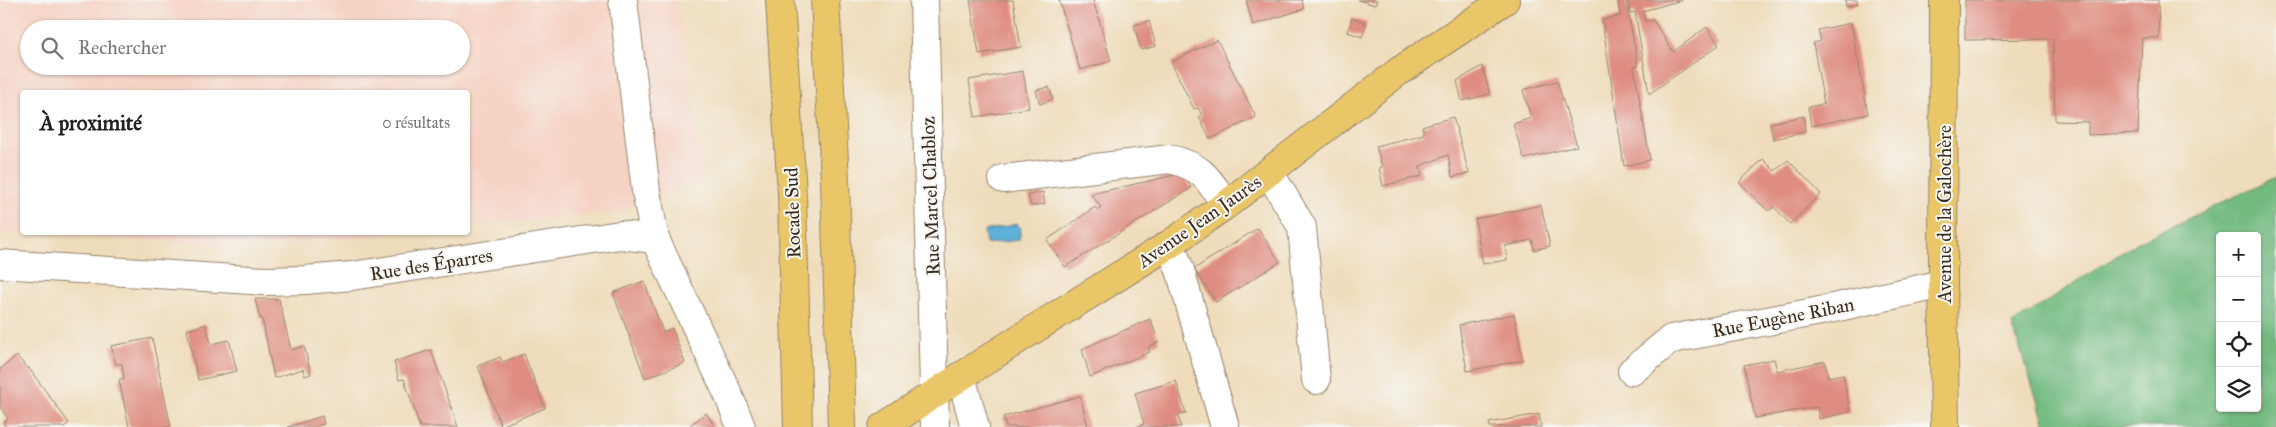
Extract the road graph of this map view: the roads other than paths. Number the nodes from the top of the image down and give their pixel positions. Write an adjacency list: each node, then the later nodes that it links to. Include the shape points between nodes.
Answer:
1 (623, 0): 10 (street)
2 (780, 0): 19 (main road, Rocade Sud, via 792,194)
3 (825, 0): 20 (main road, via 835,180)
4 (924, 0): 17 (street, Rue Marcel Chabloz)
5 (1505, 0): 7 (main road, Avenue Jean Jaurès, via 1398,72)
6 (1944, 0): 13 (main road, Avenue de la Galochère)
7 (1268, 172): 9 (main road, Avenue Jean Jaurès); 16 (street, via 1302,227)
8 (1003, 179): 9 (street, via 1170,159 1187,163 1203,172)
9 (1226, 205): 11 (main road, Avenue Jean Jaurès)
10 (655, 239): 12 (street, Rue des Éparres, via 620,235 352,276 265,281); 18 (street, via 728,394)
11 (1170, 244): 15 (main road, Avenue Jean Jaurès); 24 (street)
12 (0, 264)
13 (1943, 284): 14 (street, Rue Eugène Riban, via 1670,339); 25 (main road, Avenue de la Galochère)
14 (1632, 371)
15 (961, 376): 17 (main road, Avenue Jean Jaurès); 23 (street)
16 (1316, 380)
17 (935, 392): 21 (main road, Avenue Jean Jaurès); 22 (street, Rue Marcel Chabloz)
18 (740, 427)
19 (798, 427)
20 (842, 427)
21 (883, 427)
22 (935, 427)
23 (975, 427)
24 (1225, 427)
25 (1945, 427)

